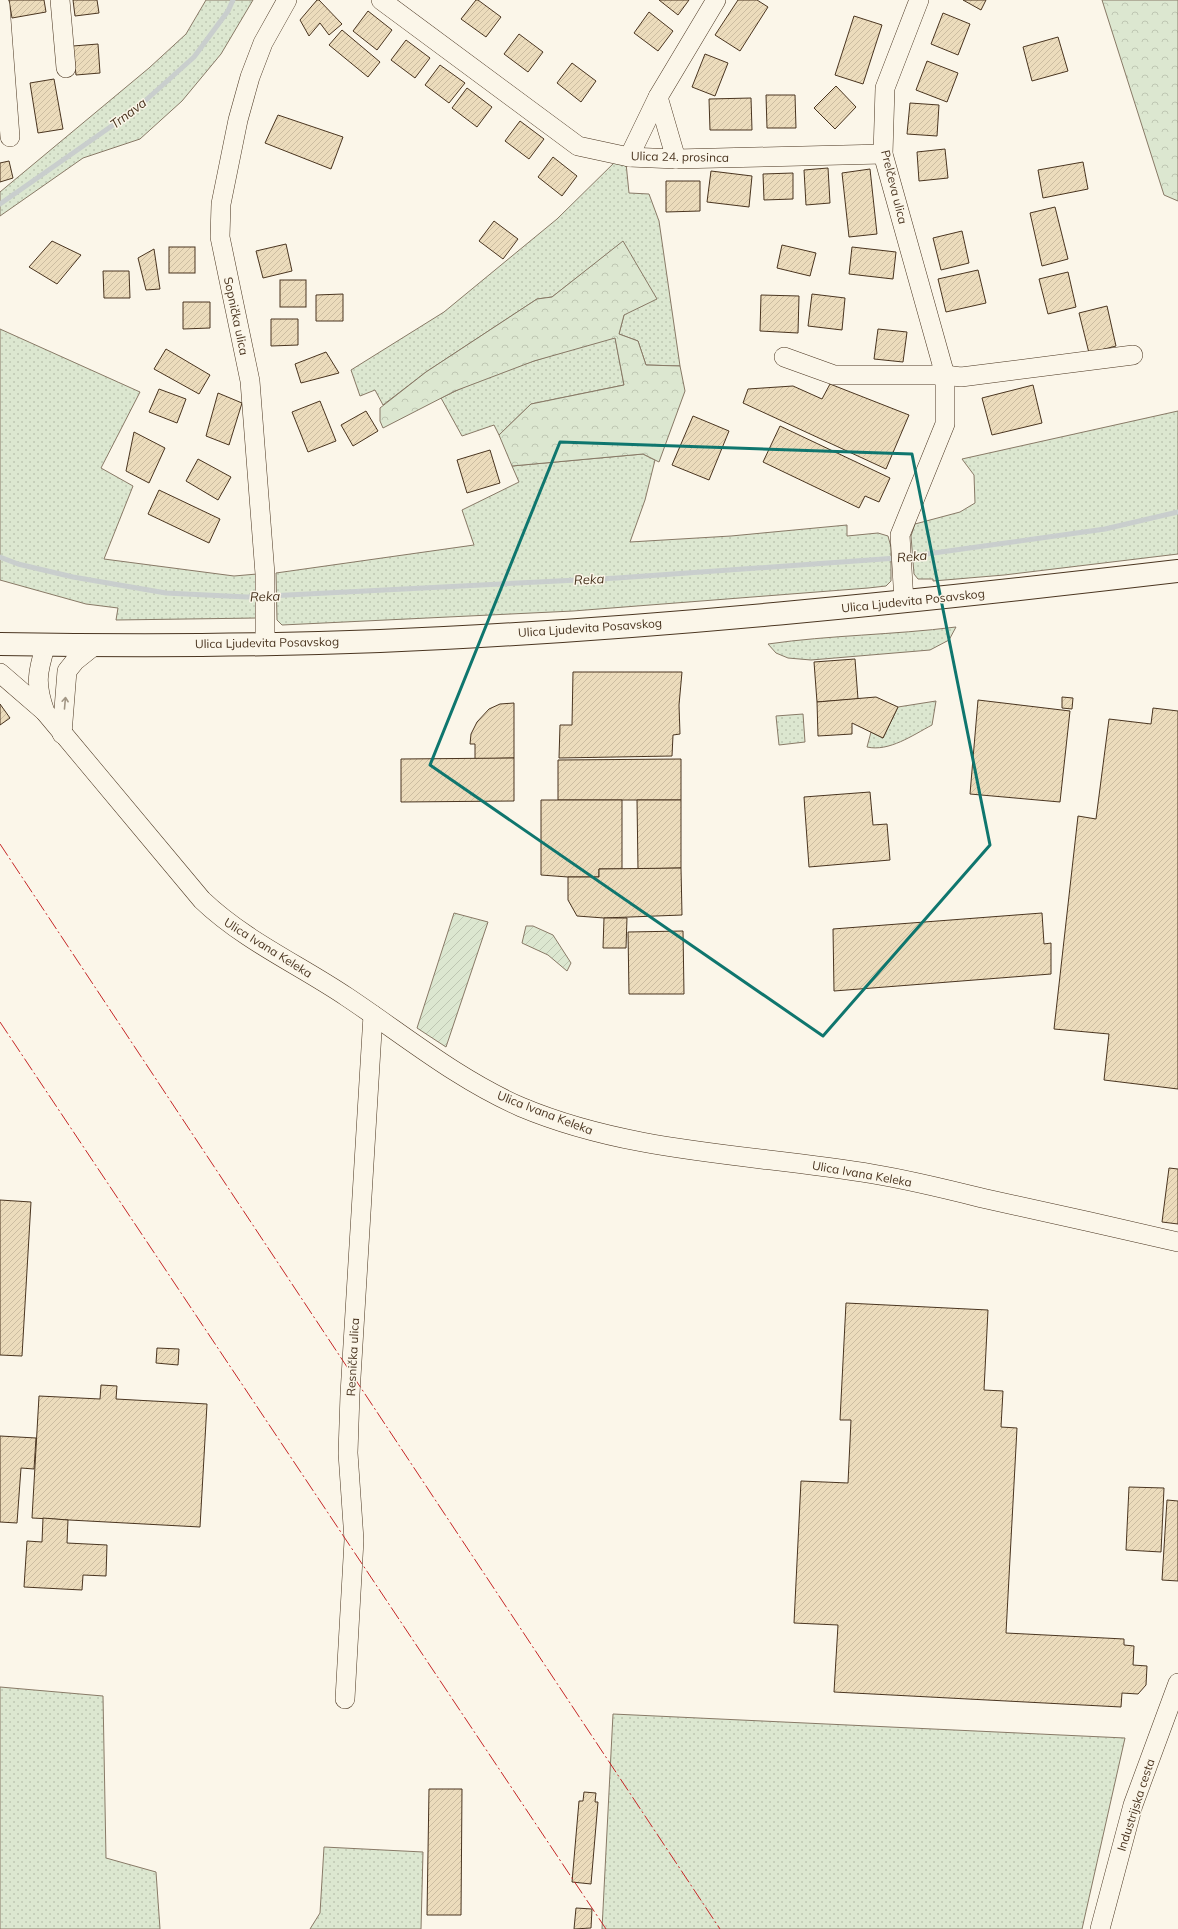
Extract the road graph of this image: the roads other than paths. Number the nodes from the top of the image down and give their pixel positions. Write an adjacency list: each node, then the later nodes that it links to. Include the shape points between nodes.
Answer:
1 (60, 0): 7 (street)
2 (287, 0): 18 (street, Sopnička ulica, via 263,42 250,77 236,127 221,204 220,237 250,381 265,574)
3 (381, 0): 11 (street, Ulica 24. prosinca, via 578,146)
4 (716, 0): 8 (street)
5 (919, 0): 10 (street, Prelčeva ulica, via 884,88)
6 (0, 5): 9 (street)
7 (66, 68)
8 (658, 96): 11 (street); 12 (street)
9 (10, 137)
10 (883, 154): 12 (street, Ulica 24. prosinca); 15 (street, Prelčeva ulica)
11 (628, 157): 12 (street, Ulica 24. prosinca)
12 (676, 159)
13 (1133, 355): 15 (street, via 961,377)
14 (784, 357): 15 (street, via 834,375)
15 (945, 375): 17 (street, Prelčeva ulica, via 945,424 900,535)
16 (1178, 572): 17 (main road, Ulica Ljudevita Posavskog)
17 (903, 592): 18 (main road, Ulica Ljudevita Posavskog, via 547,631 378,641)
18 (265, 643): 21 (main road, Ulica Ljudevita Posavskog)
19 (0, 644): 20 (main road, Ulica Ljudevita Posavskog)
20 (46, 644): 21 (main road, Ulica Ljudevita Posavskog); 23 (street, Ulica Ivana Keleka, via 38,670 39,693)
21 (95, 645): 24 (street, one-way to 21, via 67,672 74,661)
22 (0, 673): 23 (street, Ulica Ivana Keleka)
23 (45, 712): 24 (street, Ulica Ivana Keleka)
24 (62, 734): 25 (street, Ulica Ivana Keleka, via 186,881 221,918 348,997)
25 (373, 1016): 26 (street, Ulica Ivana Keleka, via 491,1092 521,1107 581,1129 640,1142 874,1174); 28 (street, Resnička ulica, via 350,1394 348,1453 354,1540)
26 (1178, 1242)
27 (1178, 1683): 29 (street, Industrijska cesta, via 1133,1805)
28 (345, 1699)
29 (1100, 1929)

